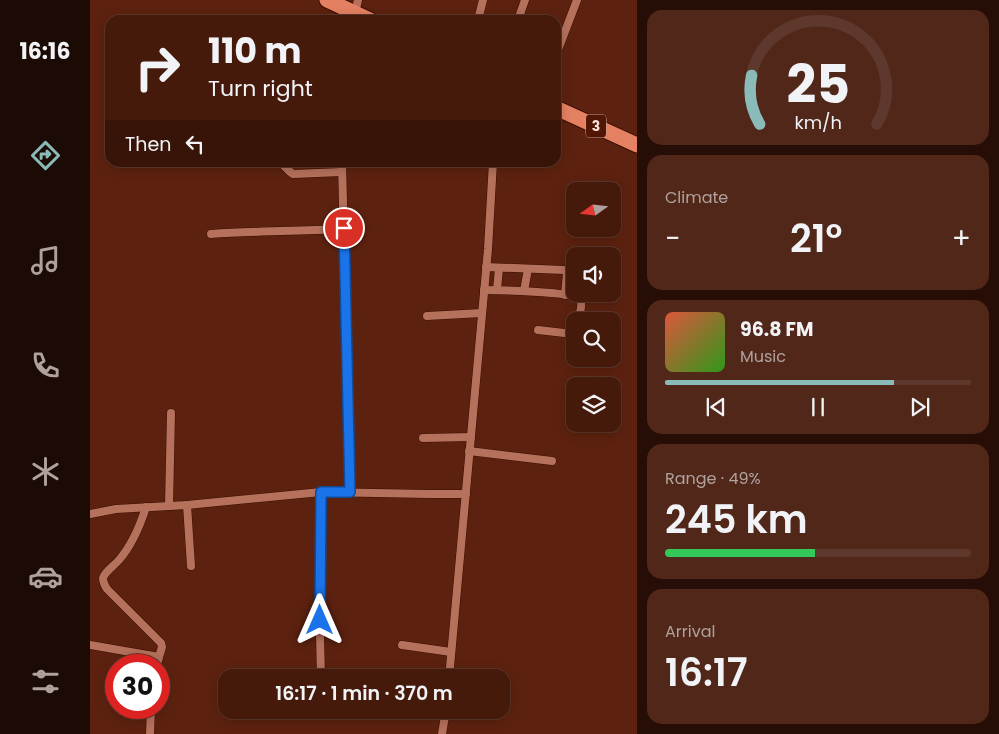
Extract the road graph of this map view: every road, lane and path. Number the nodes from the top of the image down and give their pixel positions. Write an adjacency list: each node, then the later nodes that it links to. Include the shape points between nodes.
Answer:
1 (327, 0): 5 (highway)
2 (483, 0): 6 (street)
3 (525, 0): 7 (street)
4 (577, 0): 8 (street)
5 (351, 10)
6 (479, 15)
7 (520, 15)
8 (561, 42)
9 (561, 110): 10 (highway, 3)
10 (636, 145)
11 (285, 167): 14 (street, via 293,174)
12 (342, 167): 14 (street)
13 (494, 167): 17 (street)
14 (342, 172): 15 (street)
15 (344, 228): 16 (street); 35 (street)
16 (211, 234)
17 (486, 267): 18 (street); 20 (street)
18 (499, 268): 19 (street); 21 (street)
19 (528, 270): 22 (street); 23 (street, via 565,271)
20 (484, 290): 21 (street); 25 (street)
21 (497, 290): 22 (street)
22 (524, 291): 23 (street)
23 (565, 295): 24 (street, via 580,299)
24 (580, 312)
25 (482, 313): 26 (street); 30 (street)
26 (427, 316)
27 (538, 330): 28 (street)
28 (566, 333)
29 (171, 413): 38 (street)
30 (471, 437): 31 (street); 32 (street)
31 (423, 438)
32 (469, 451): 33 (street); 36 (street)
33 (552, 461)
34 (321, 492): 35 (street); 37 (street); 47 (street)
35 (350, 492): 36 (street)
36 (466, 494): 44 (street)
37 (187, 504): 38 (street); 41 (street)
38 (169, 506): 39 (street)
39 (146, 507): 40 (street); 46 (street, via 136,533 103,578 107,589 161,643)
40 (90, 514)
41 (191, 566)
42 (90, 645): 45 (street)
43 (402, 646): 44 (street)
44 (452, 652): 48 (street)
45 (128, 654)
46 (160, 654)
47 (322, 669)
48 (450, 669)
49 (151, 719): 51 (street)
50 (445, 719): 52 (street)
51 (150, 734)
52 (442, 734)

